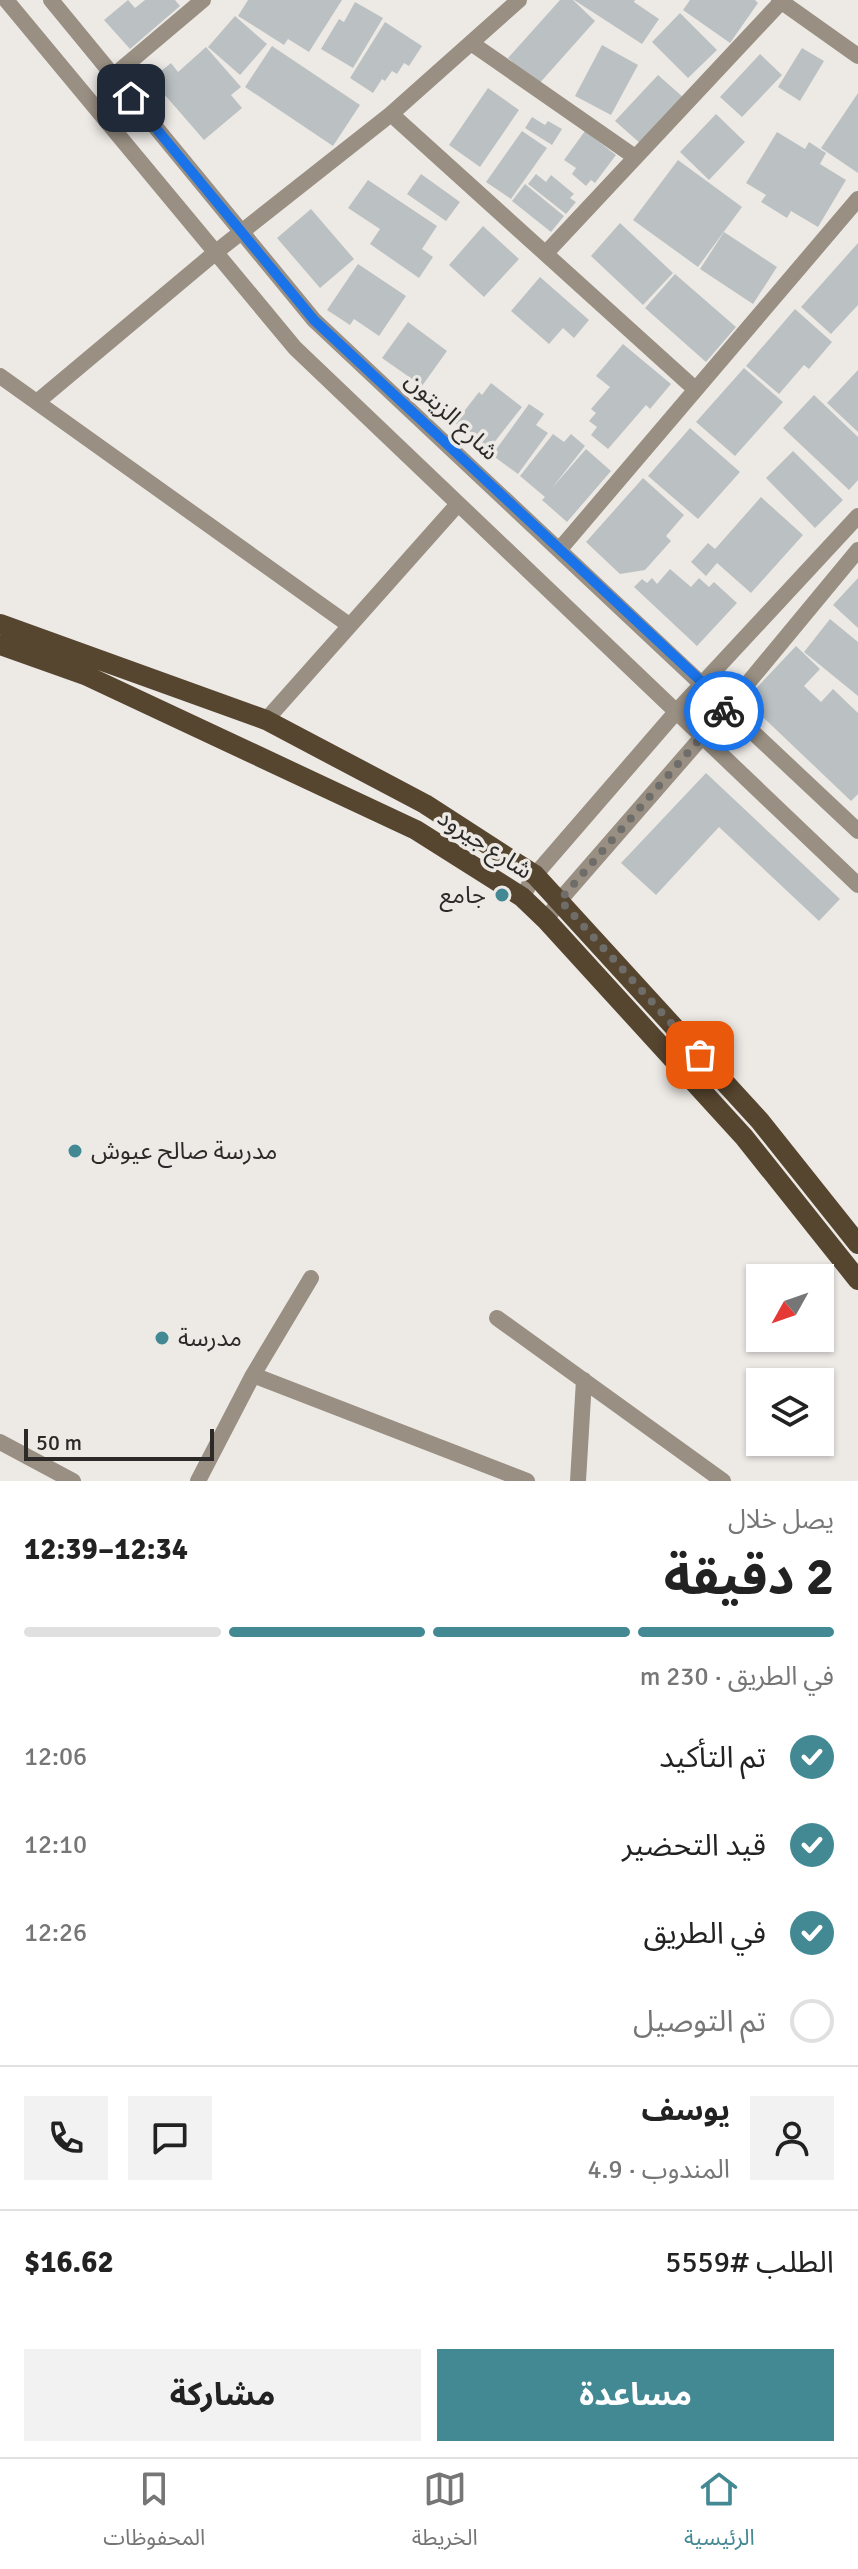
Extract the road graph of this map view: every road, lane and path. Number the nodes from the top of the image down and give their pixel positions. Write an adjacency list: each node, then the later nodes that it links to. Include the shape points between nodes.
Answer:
1 (6, 0): 13 (street)
2 (51, 0): 8 (street, شارع الزيتون)
3 (203, 0): 8 (street)
4 (519, 0): 6 (street)
5 (780, 1): 7 (street); 10 (street)
6 (471, 43): 9 (street); 10 (street)
7 (858, 56)
8 (113, 76): 12 (street, شارع الزيتون)
9 (391, 114): 12 (street); 14 (street)
10 (635, 157): 14 (street)
11 (858, 199): 16 (street)
12 (242, 232): 13 (street); 20 (street, شارع الزيتون, via 314,320)
13 (216, 252): 17 (street); 18 (street, via 295,348)
14 (546, 253): 16 (street)
15 (0, 376): 17 (street)
16 (695, 389): 20 (street)
17 (37, 402): 23 (street)
18 (458, 504): 23 (street); 27 (street)
19 (858, 516): 25 (street)
20 (560, 549): 25 (street, شارع الزيتون)
21 (856, 557): 26 (street)
22 (0, 624): 28 (main road, شارع جيرود)
23 (349, 625): 28 (street)
24 (0, 645): 33 (main road, شارع جيرود, via 85,675 416,830)
25 (703, 683): 26 (street, شارع الزيتون); 27 (street)
26 (728, 707): 29 (street); 30 (street, شارع الزيتون)
27 (676, 712): 29 (street); 31 (street)
28 (266, 720): 31 (main road, شارع جيرود, via 425,804)
29 (701, 737): 32 (street); 34 (street)
30 (858, 831)
31 (535, 875): 33 (street); 34 (main road, شارع جيرود)
32 (858, 885)
33 (522, 897): 35 (main road, شارع جيرود)
34 (560, 900): 35 (street); 36 (main road, شارع جيرود, via 760,1121)
35 (546, 920): 38 (main road, شارع جيرود, via 744,1137)
36 (858, 1244)
37 (311, 1278): 40 (street)
38 (858, 1280)
39 (497, 1318): 41 (street)
40 (253, 1375): 44 (street); 45 (street)
41 (584, 1380): 46 (street); 47 (street)
42 (0, 1442): 43 (street)
43 (73, 1481)
44 (198, 1481)
45 (527, 1481)
46 (578, 1481)
47 (723, 1481)

